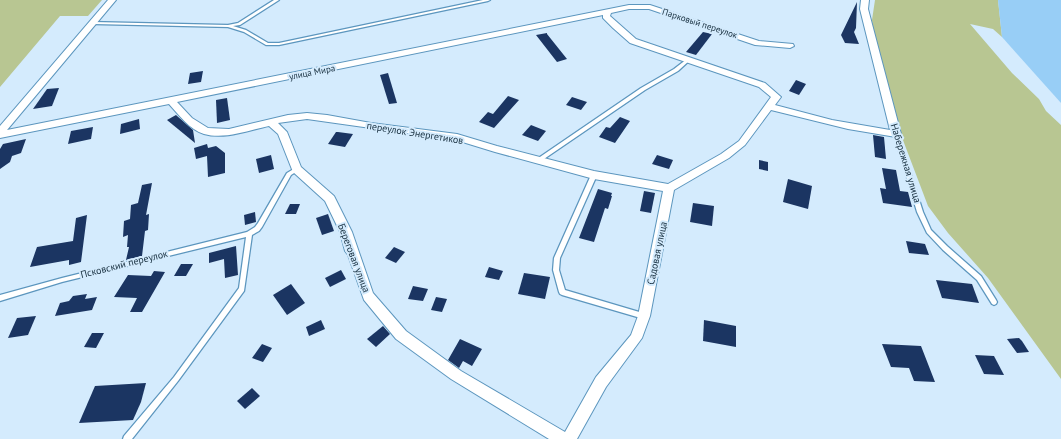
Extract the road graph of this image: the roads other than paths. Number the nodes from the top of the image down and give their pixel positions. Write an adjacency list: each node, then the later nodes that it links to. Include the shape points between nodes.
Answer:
1 (112, 0): 7 (street)
2 (277, 0): 8 (lane, via 239,24)
3 (488, 0): 8 (lane, via 279,44 267,44 245,31)
4 (620, 0): 6 (street, улица Мира)
5 (865, 0): 15 (street, Набережная улица, via 864,9)
6 (609, 10): 9 (street, Парковый переулок, via 650,7 758,43); 10 (street, via 606,16 625,36 643,45); 11 (street, улица Мира)
7 (93, 23): 8 (lane); 14 (street)
8 (228, 26)
9 (790, 46)
10 (688, 60): 12 (street, via 762,86); 16 (lane)
11 (170, 100): 13 (street, переулок Энергетиков, via 189,120 206,131 229,132); 14 (street, улица Мира)
12 (773, 102): 15 (street, via 817,120); 19 (street, via 738,147)
13 (272, 123): 16 (street, переулок Энергетиков, via 307,116 326,118 457,137); 17 (street, Береговая улица, via 282,132)
14 (0, 134)
15 (896, 134): 22 (lane, Набережная улица, via 920,212 929,231 944,248 979,278)
16 (539, 160): 18 (street, переулок Энергетиков)
17 (297, 169): 20 (lane, via 289,174 260,225); 25 (street, Береговая улица, via 330,199 346,232 368,296 401,335 456,375)
18 (594, 175): 19 (street, переулок Энергетиков); 23 (lane, via 557,258 556,270 562,292)
19 (669, 188): 23 (street, Садовая улица)
20 (249, 234): 21 (lane, Псковский переулок); 24 (lane, via 242,289 176,380)
21 (0, 298)
22 (994, 302)
23 (644, 316): 26 (street, Садовая улица, via 636,338 601,382)
24 (127, 439)
25 (562, 439)
26 (569, 439)

